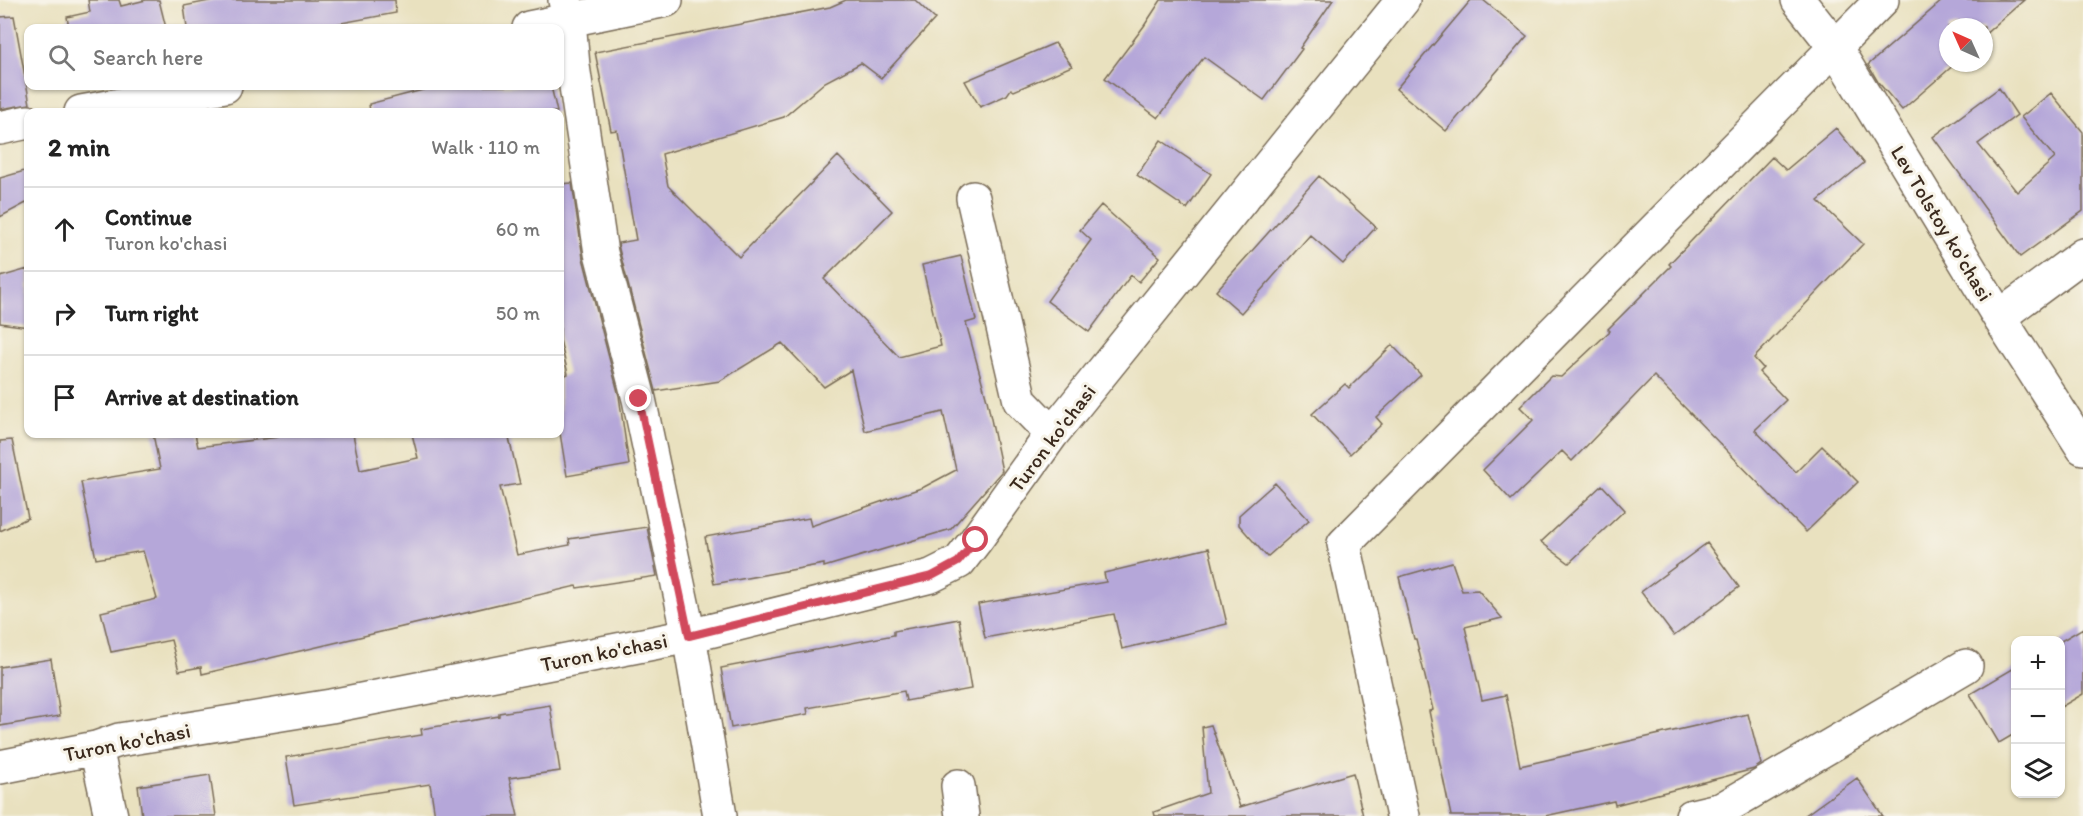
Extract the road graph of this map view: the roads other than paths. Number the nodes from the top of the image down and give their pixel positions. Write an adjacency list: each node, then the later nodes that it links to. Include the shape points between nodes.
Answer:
1 (666, 0): 5 (street)
2 (1403, 0): 15 (street, Turon ko'chasi)
3 (1798, 0): 7 (street, Lev Tolstoy ko'chasi)
4 (1882, 0): 7 (street)
5 (567, 10): 6 (street); 17 (street, via 601,253 639,399)
6 (537, 24)
7 (1835, 48): 14 (street, Lev Tolstoy ko'chasi); 23 (street, via 1344,544)
8 (203, 90): 9 (street)
9 (103, 108)
10 (24, 123): 11 (street)
11 (0, 128)
12 (974, 198): 15 (street, via 1020,401)
13 (2083, 255): 14 (street)
14 (1999, 317): 16 (street, Lev Tolstoy ko'chasi)
15 (1052, 434): 17 (street, Turon ko'chasi, via 958,562 932,576)
16 (2083, 448)
17 (689, 636): 19 (street, Turon ko'chasi, via 331,706 119,740); 22 (street)
18 (1966, 666): 24 (street, via 1722,809)
19 (96, 748): 20 (street, Turon ko'chasi); 21 (street)
20 (0, 767)
21 (111, 816)
22 (720, 816)
23 (1403, 816)
24 (1692, 816)

